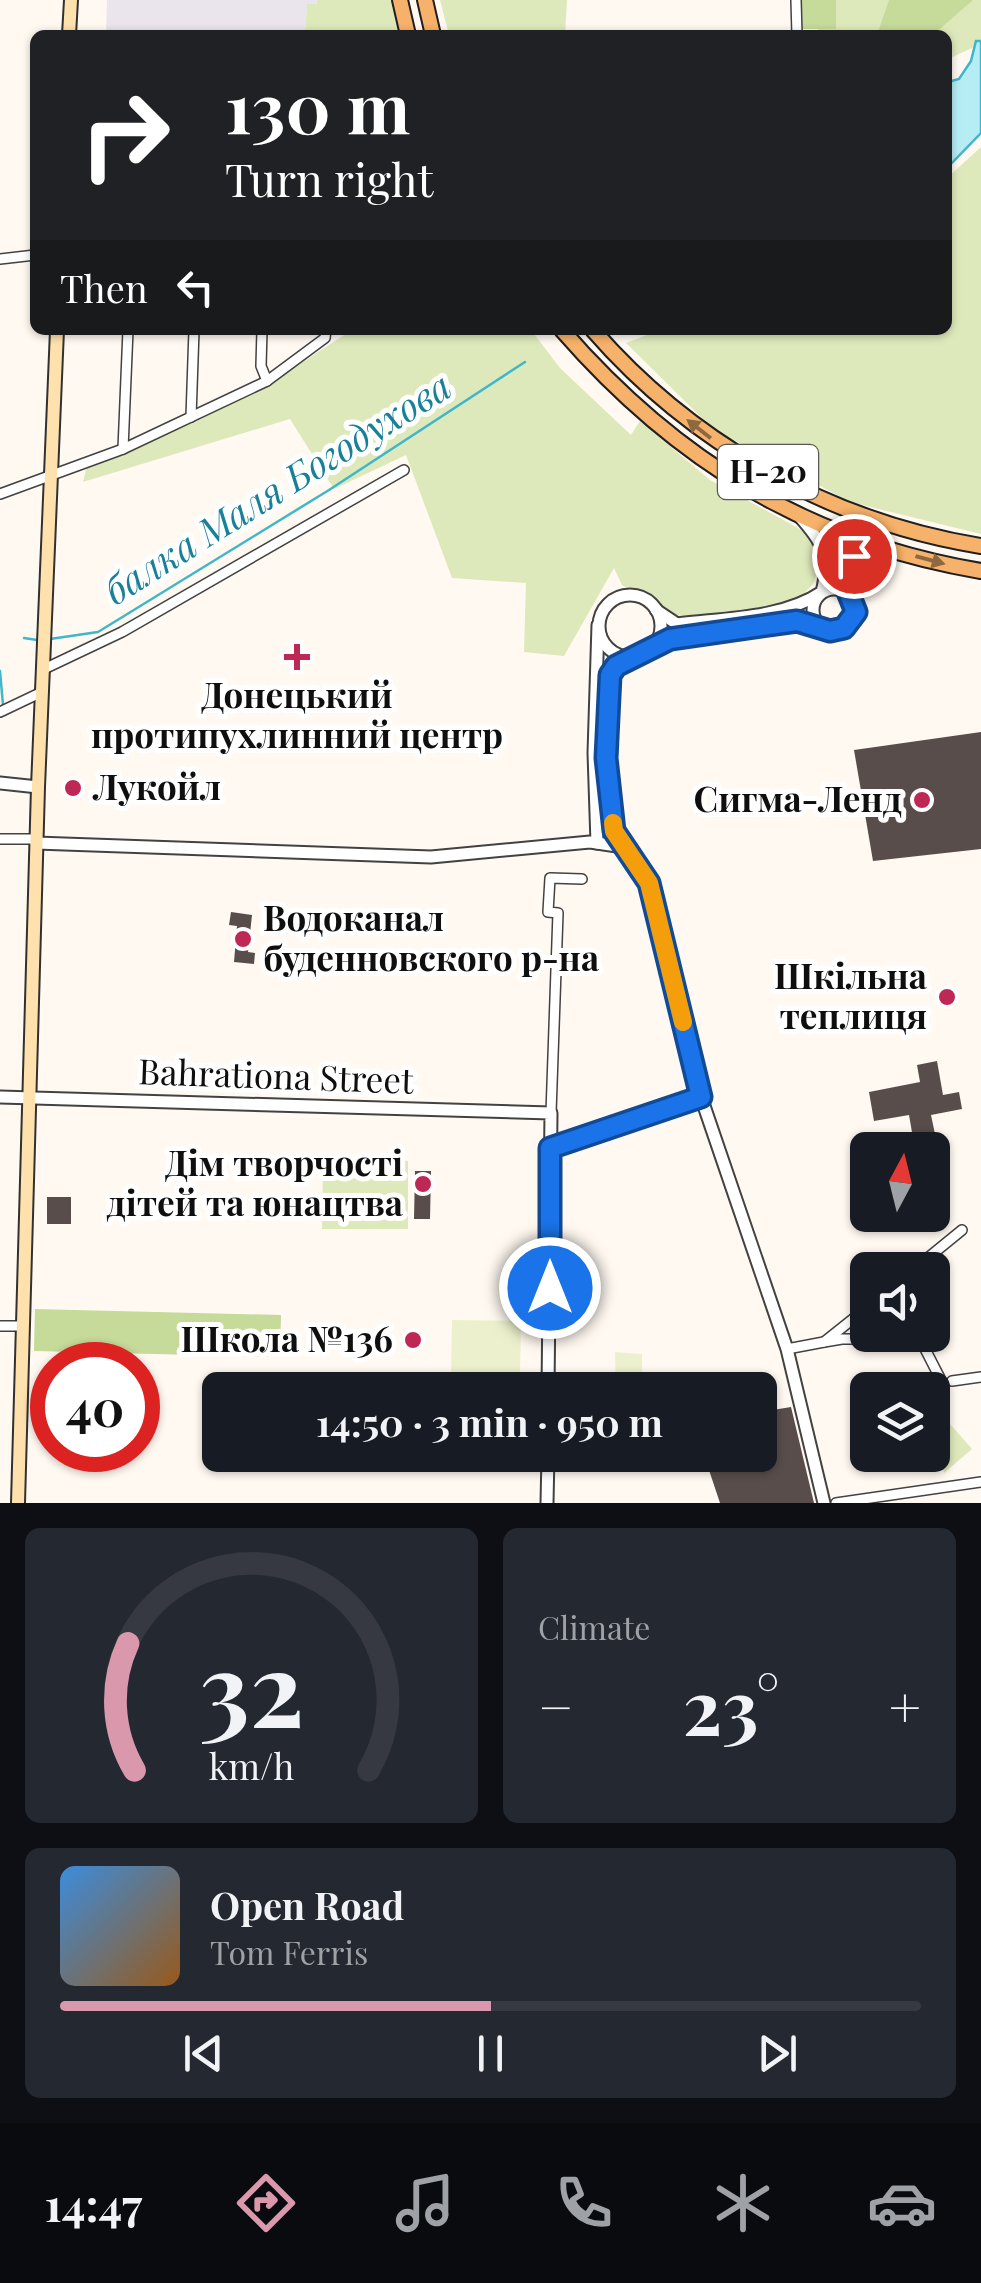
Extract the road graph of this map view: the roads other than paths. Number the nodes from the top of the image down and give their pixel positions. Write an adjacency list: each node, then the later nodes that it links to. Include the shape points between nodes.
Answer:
1 (71, 0): 5 (main road)
2 (400, 0): 6 (main road)
3 (424, 0): 7 (main road)
4 (796, 0): 8 (street)
5 (70, 30)
6 (407, 30)
7 (432, 30)
8 (797, 30)
9 (30, 255): 10 (street)
10 (0, 259)
11 (57, 335): 22 (main road)
12 (128, 335): 20 (street)
13 (194, 335): 19 (street)
14 (262, 335): 18 (street)
15 (325, 335): 18 (street)
16 (567, 335): 24 (main road, Н-20, via 622,396 696,457)
17 (598, 335): 26 (main road, Н-20, one-way to 17, via 850,509 732,453 675,410)
18 (267, 381): 19 (street)
19 (191, 418): 20 (street)
20 (123, 450): 22 (street)
21 (404, 470): 35 (street, via 122,632)
22 (50, 475): 23 (street); 35 (main road)
23 (0, 494)
24 (796, 513): 25 (main road, Н-20); 28 (street, via 824,546 828,570)
25 (880, 546): 27 (main road, Н-20, one-way to 27); 29 (street, via 849,562)
26 (981, 546)
27 (981, 571)
28 (822, 592): 29 (street); 30 (street, via 791,608 677,624); 32 (street, via 813,610)
29 (848, 593): 32 (street, via 854,618 844,628)
30 (656, 610): 31 (street, via 646,599 625,595 606,605); 33 (street, via 662,624)
31 (598, 625): 34 (street, via 612,652); 42 (street)
32 (826, 629): 33 (street, via 797,621)
33 (653, 647): 34 (street)
34 (641, 656): 43 (street, via 616,666 606,692 614,831)
35 (44, 669): 36 (main road)
36 (42, 692): 37 (street); 39 (main road)
37 (0, 712)
38 (0, 784): 39 (street)
39 (38, 787): 41 (main road)
40 (0, 838): 41 (street)
41 (37, 841): 42 (street, via 431,857); 47 (main road)
42 (598, 843): 43 (street, via 617,846)
43 (635, 860): 46 (street, via 649,883)
44 (582, 879): 48 (street, via 550,878 548,912 558,912)
45 (0, 1097): 47 (street, Bahrationa Street)
46 (701, 1097): 49 (street); 56 (street)
47 (28, 1098): 48 (street, Bahrationa Street); 54 (main road)
48 (551, 1112): 49 (street)
49 (550, 1148): 57 (street)
50 (962, 1230): 51 (street)
51 (936, 1252)
52 (850, 1321): 55 (street)
53 (0, 1326): 54 (street)
54 (21, 1326): 61 (main road)
55 (824, 1342): 56 (street); 58 (street, via 920,1339 948,1384)
56 (787, 1349): 63 (street)
57 (548, 1372)
58 (981, 1377)
59 (548, 1472): 62 (street)
60 (981, 1482): 64 (street)
61 (18, 1503)
62 (547, 1503)
63 (824, 1503)
64 (836, 1503)

